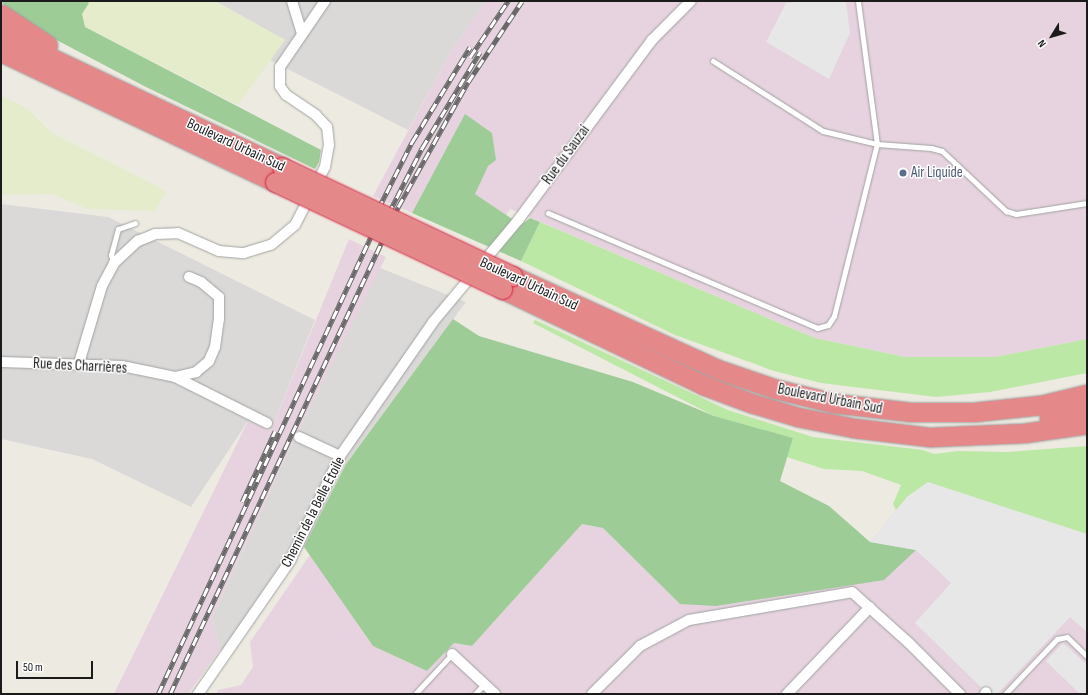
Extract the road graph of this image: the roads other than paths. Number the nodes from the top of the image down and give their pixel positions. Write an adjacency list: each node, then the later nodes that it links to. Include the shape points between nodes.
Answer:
1 (292, 1): 6 (street)
2 (325, 1): 6 (street)
3 (691, 1): 19 (street, Rue du Sauzai, via 652,40 519,219)
4 (858, 1): 11 (lane)
5 (1, 14): 10 (highway, via 59,52)
6 (302, 33): 16 (street, bridge, via 280,66 280,86 286,95 316,115 327,127 329,145 325,166 295,225 271,245 244,253 219,251 178,233 156,234 138,241 122,252)
7 (1, 34): 10 (highway, Boulevard Urbain Sud)
8 (1, 52): 12 (highway, Boulevard Urbain Sud)
9 (713, 61): 11 (lane, via 823,131)
10 (70, 67): 12 (highway, Boulevard Urbain Sud)
11 (877, 144): 13 (lane, via 942,151 1006,211 1016,214); 14 (lane, via 834,316 828,325 817,328)
12 (278, 174): 18 (highway, Boulevard Urbain Sud, bridge)
13 (1087, 203)
14 (548, 213)
15 (135, 223): 16 (lane, via 118,229 111,255)
16 (114, 263): 22 (street, via 102,286)
17 (189, 277): 23 (street, via 201,282 219,297 219,319 215,347 209,361 196,372)
18 (508, 282): 20 (highway, Boulevard Urbain Sud); 26 (highway, Boulevard Urbain Sud, via 699,362 756,383 804,396 869,408 926,412 992,411)
19 (443, 311): 32 (street, Chemin de la Belle Etoile)
20 (635, 351): 27 (highway, via 753,396 796,408 853,419 914,426 966,427 1027,422); 29 (highway, via 640,357 727,395 824,423 899,434 962,437 1024,433); 31 (highway, via 642,364 727,403 779,421 828,433 947,447 1018,445)
21 (1, 362): 22 (street, Rue des Charrières)
22 (79, 363): 23 (street, Rue des Charrières, via 122,366)
23 (175, 377): 28 (street, Rue des Charrières)
24 (1087, 388): 26 (highway)
25 (1087, 394): 26 (highway, Boulevard Urbain Sud)
26 (1041, 404)
27 (1087, 410)
28 (267, 423)
29 (1087, 424)
30 (299, 437): 32 (street)
31 (1087, 438)
32 (340, 456): 37 (street, Chemin de la Belle Etoile, via 290,561)
33 (870, 607): 41 (street, via 852,592 689,620 640,646); 42 (street); 43 (street)
34 (452, 654): 36 (street); 38 (lane)
35 (1087, 656): 44 (lane, via 1067,637 1057,639)
36 (484, 684): 39 (lane); 40 (street)
37 (198, 694)
38 (415, 694)
39 (475, 694)
40 (495, 694)
41 (592, 694)
42 (787, 694)
43 (960, 694)
44 (1005, 694)

